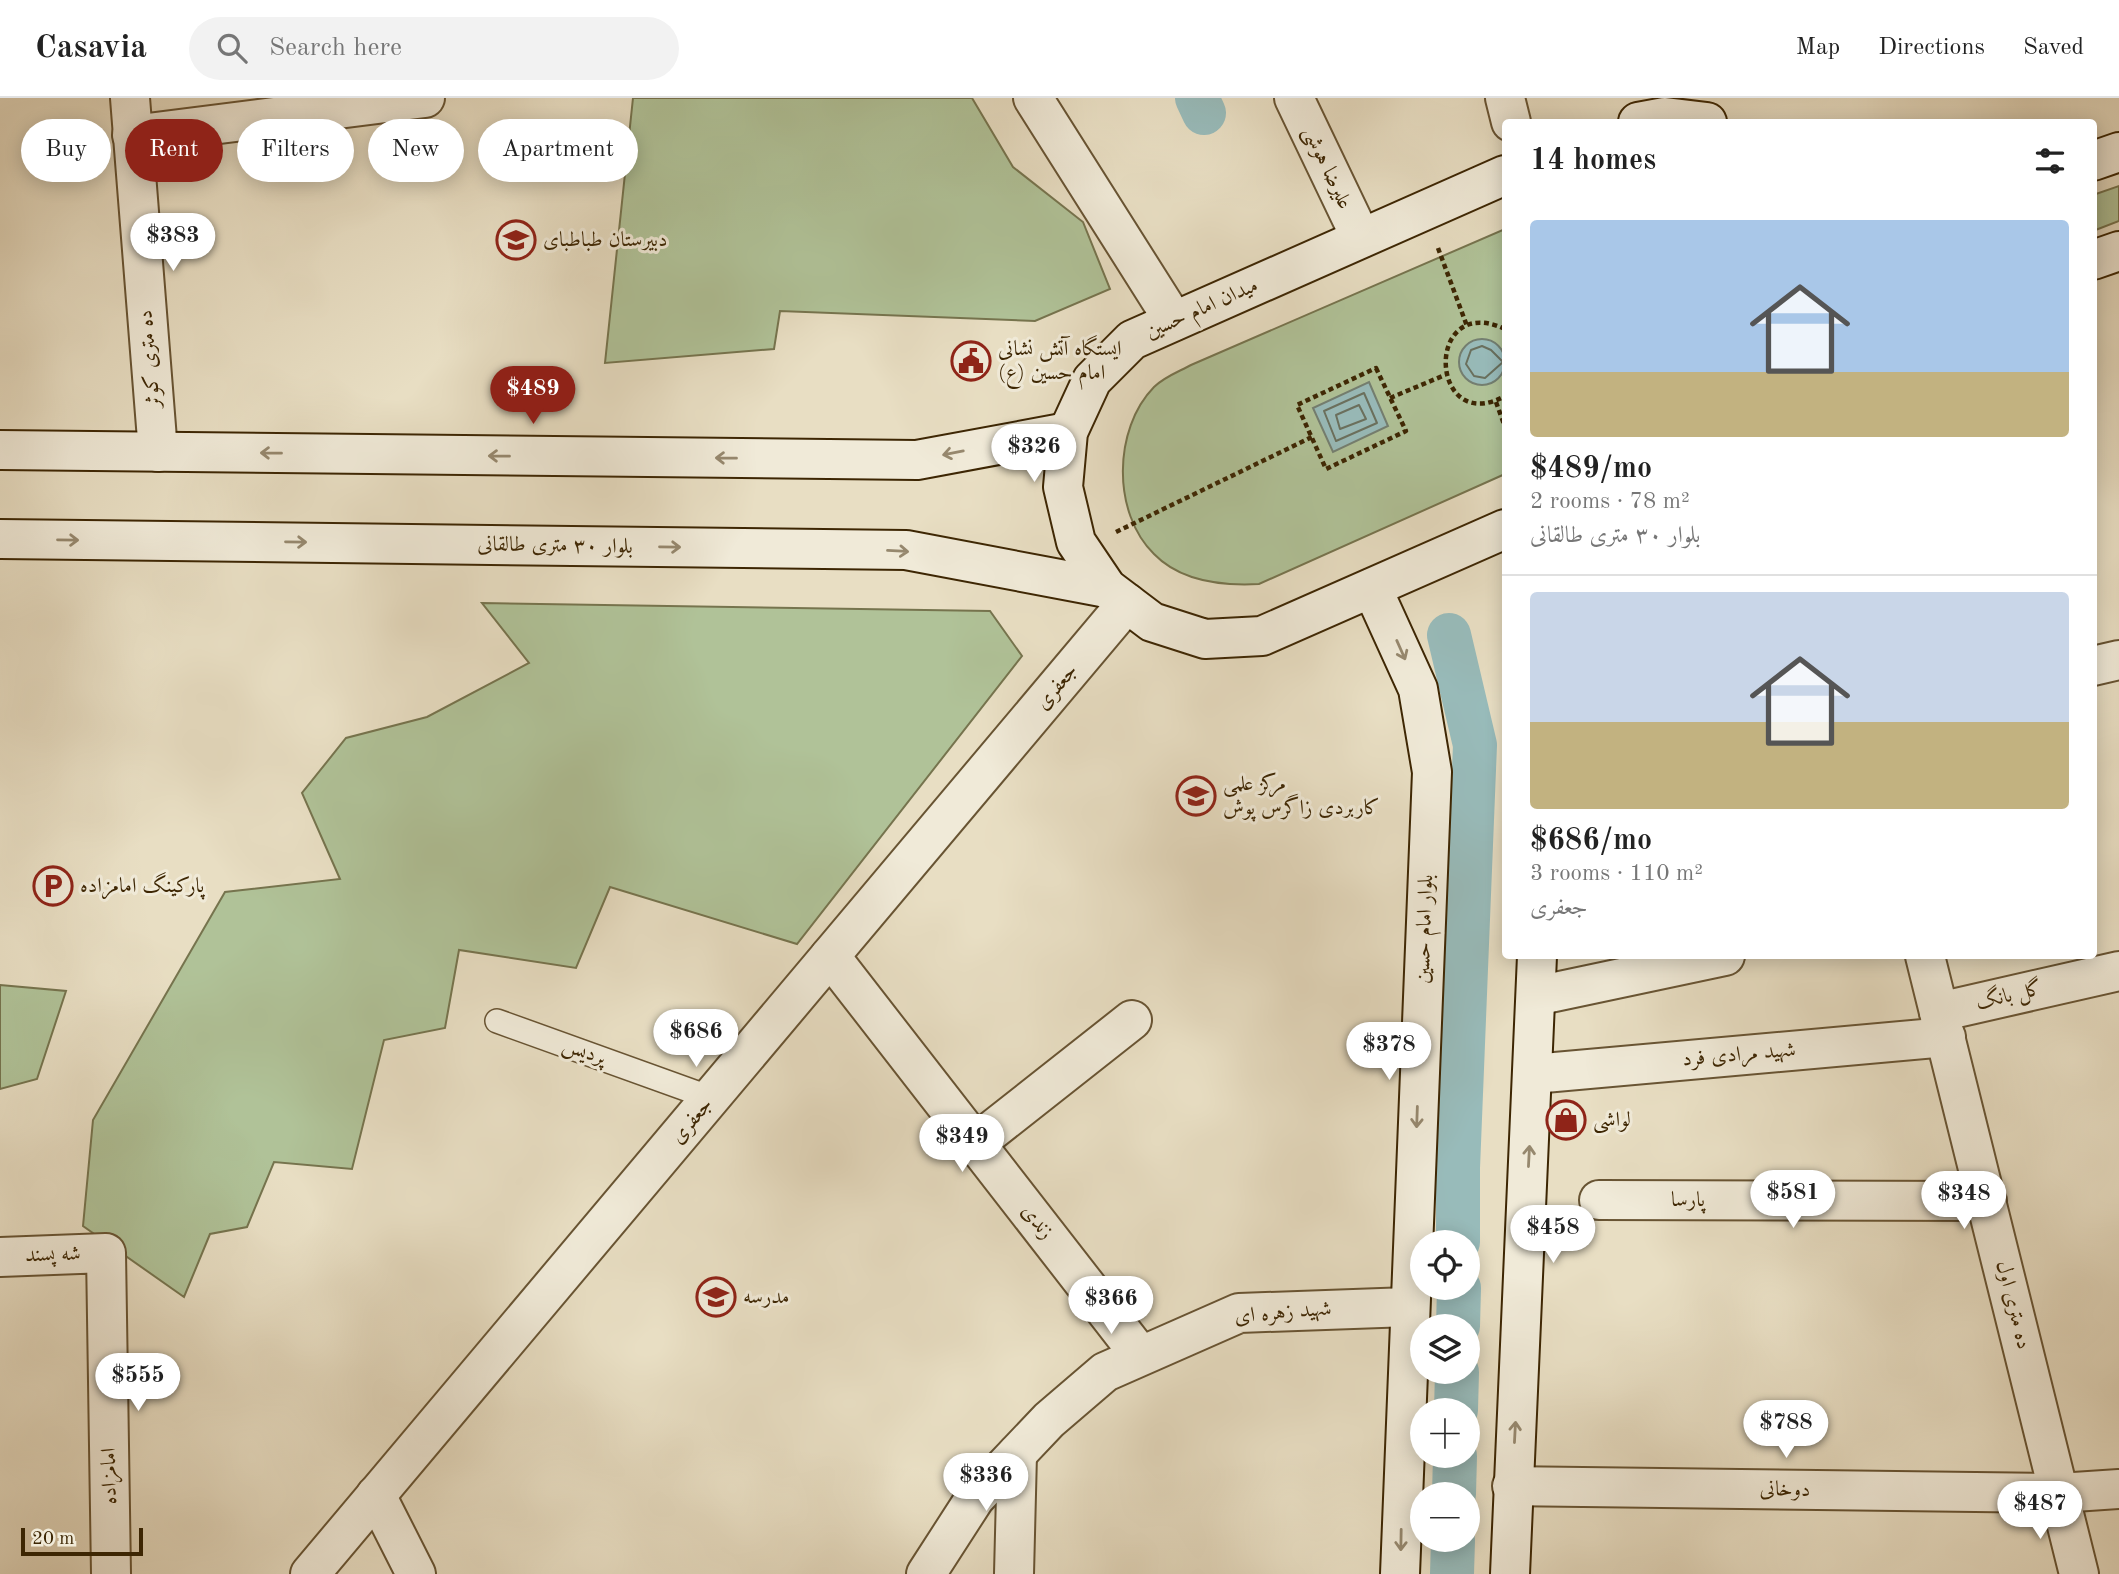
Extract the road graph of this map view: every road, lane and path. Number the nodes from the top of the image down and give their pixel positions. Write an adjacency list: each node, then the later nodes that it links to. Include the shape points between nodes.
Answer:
1 (425, 98): 6 (street)
2 (1033, 98): 16 (street)
3 (1294, 98): 13 (street, علیرضا هوشی)
4 (1504, 98): 7 (street)
5 (1656, 112): 8 (street)
6 (131, 116): 27 (street, ده متری کوثر)
7 (1510, 119)
8 (1692, 119)
9 (2119, 152): 10 (street)
10 (2097, 160)
11 (1502, 176): 12 (street, میدان امام حسین)
12 (1424, 211): 13 (street, میدان امام حسین); 17 (path)
13 (1361, 238): 16 (street, میدان امام حسین)
14 (2119, 251): 15 (street)
15 (2097, 259)
16 (1174, 321): 24 (street, میدان امام حسین, via 1132,340 1092,380)
17 (1467, 326): 18 (path); 19 (path, via 1444,355)
18 (1502, 328)
19 (1446, 375): 20 (path); 22 (path, via 1456,393 1468,401)
20 (1390, 398): 25 (path, via 1376,368 1297,405); 25 (path, via 1405,432 1326,469)
21 (1502, 398): 22 (path)
22 (1496, 401): 23 (path)
23 (1502, 418)
24 (1068, 432): 27 (street, one-way to 27, via 917,460); 30 (street, میدان امام حسین, via 1063,487)
25 (1312, 438): 30 (path)
26 (0, 450): 27 (street)
27 (158, 452)
28 (1502, 530): 31 (street, میدان امام حسین)
29 (0, 539): 32 (street, بلوار ۳۰ متری طالقانی, one-way to 32, via 905,550)
30 (1081, 549): 32 (street, میدان امام حسین)
31 (1373, 588): 32 (street, میدان امام حسین, via 1262,636 1205,639 1152,622); 51 (street, بلوار امام حسین, one-way to 51, via 1419,689 1432,772)
32 (1117, 596): 35 (street, جعفری)
33 (2119, 660): 34 (street)
34 (2097, 665)
35 (830, 956): 45 (street, جعفری); 46 (street, زندی)
36 (1536, 959): 40 (street)
37 (1711, 959): 40 (street)
38 (1926, 959): 43 (street, ده متری اول)
39 (2119, 971): 43 (street, گل بانگ)
40 (1536, 996): 44 (street)
41 (1132, 1020): 46 (street)
42 (497, 1021): 45 (lane, پردیس)
43 (1943, 1025): 44 (street, شهید مرادی فرد); 48 (street, ده متری اول)
44 (1533, 1074): 54 (street, one-way to 44)
45 (711, 1098): 57 (street, جعفری)
46 (976, 1143): 52 (street, زندی)
47 (1599, 1200): 48 (street, پارسا)
48 (1987, 1202): 56 (street, ده متری اول)
49 (106, 1253): 50 (street, شه پسند); 58 (street, امامزاده)
50 (0, 1256)
51 (1409, 1307): 52 (street, شهید زهره ای, via 1239,1312); 63 (street, بلوار امام حسین, one-way to 63)
52 (1140, 1355): 53 (street, شهید زهره ای, via 1105,1372)
53 (1017, 1454): 61 (street, شهید زهره ای, via 975,1498); 62 (street)
54 (1512, 1486): 56 (street, دوخانی); 64 (street)
55 (2119, 1489): 56 (street, دوخانی)
56 (2059, 1493): 65 (street, ده متری اول)
57 (376, 1495): 59 (street, جعفری); 60 (street)
58 (111, 1574)
59 (310, 1574)
60 (416, 1574)
61 (926, 1574)
62 (1014, 1574)
63 (1400, 1574)
64 (1510, 1574)
65 (2079, 1574)

